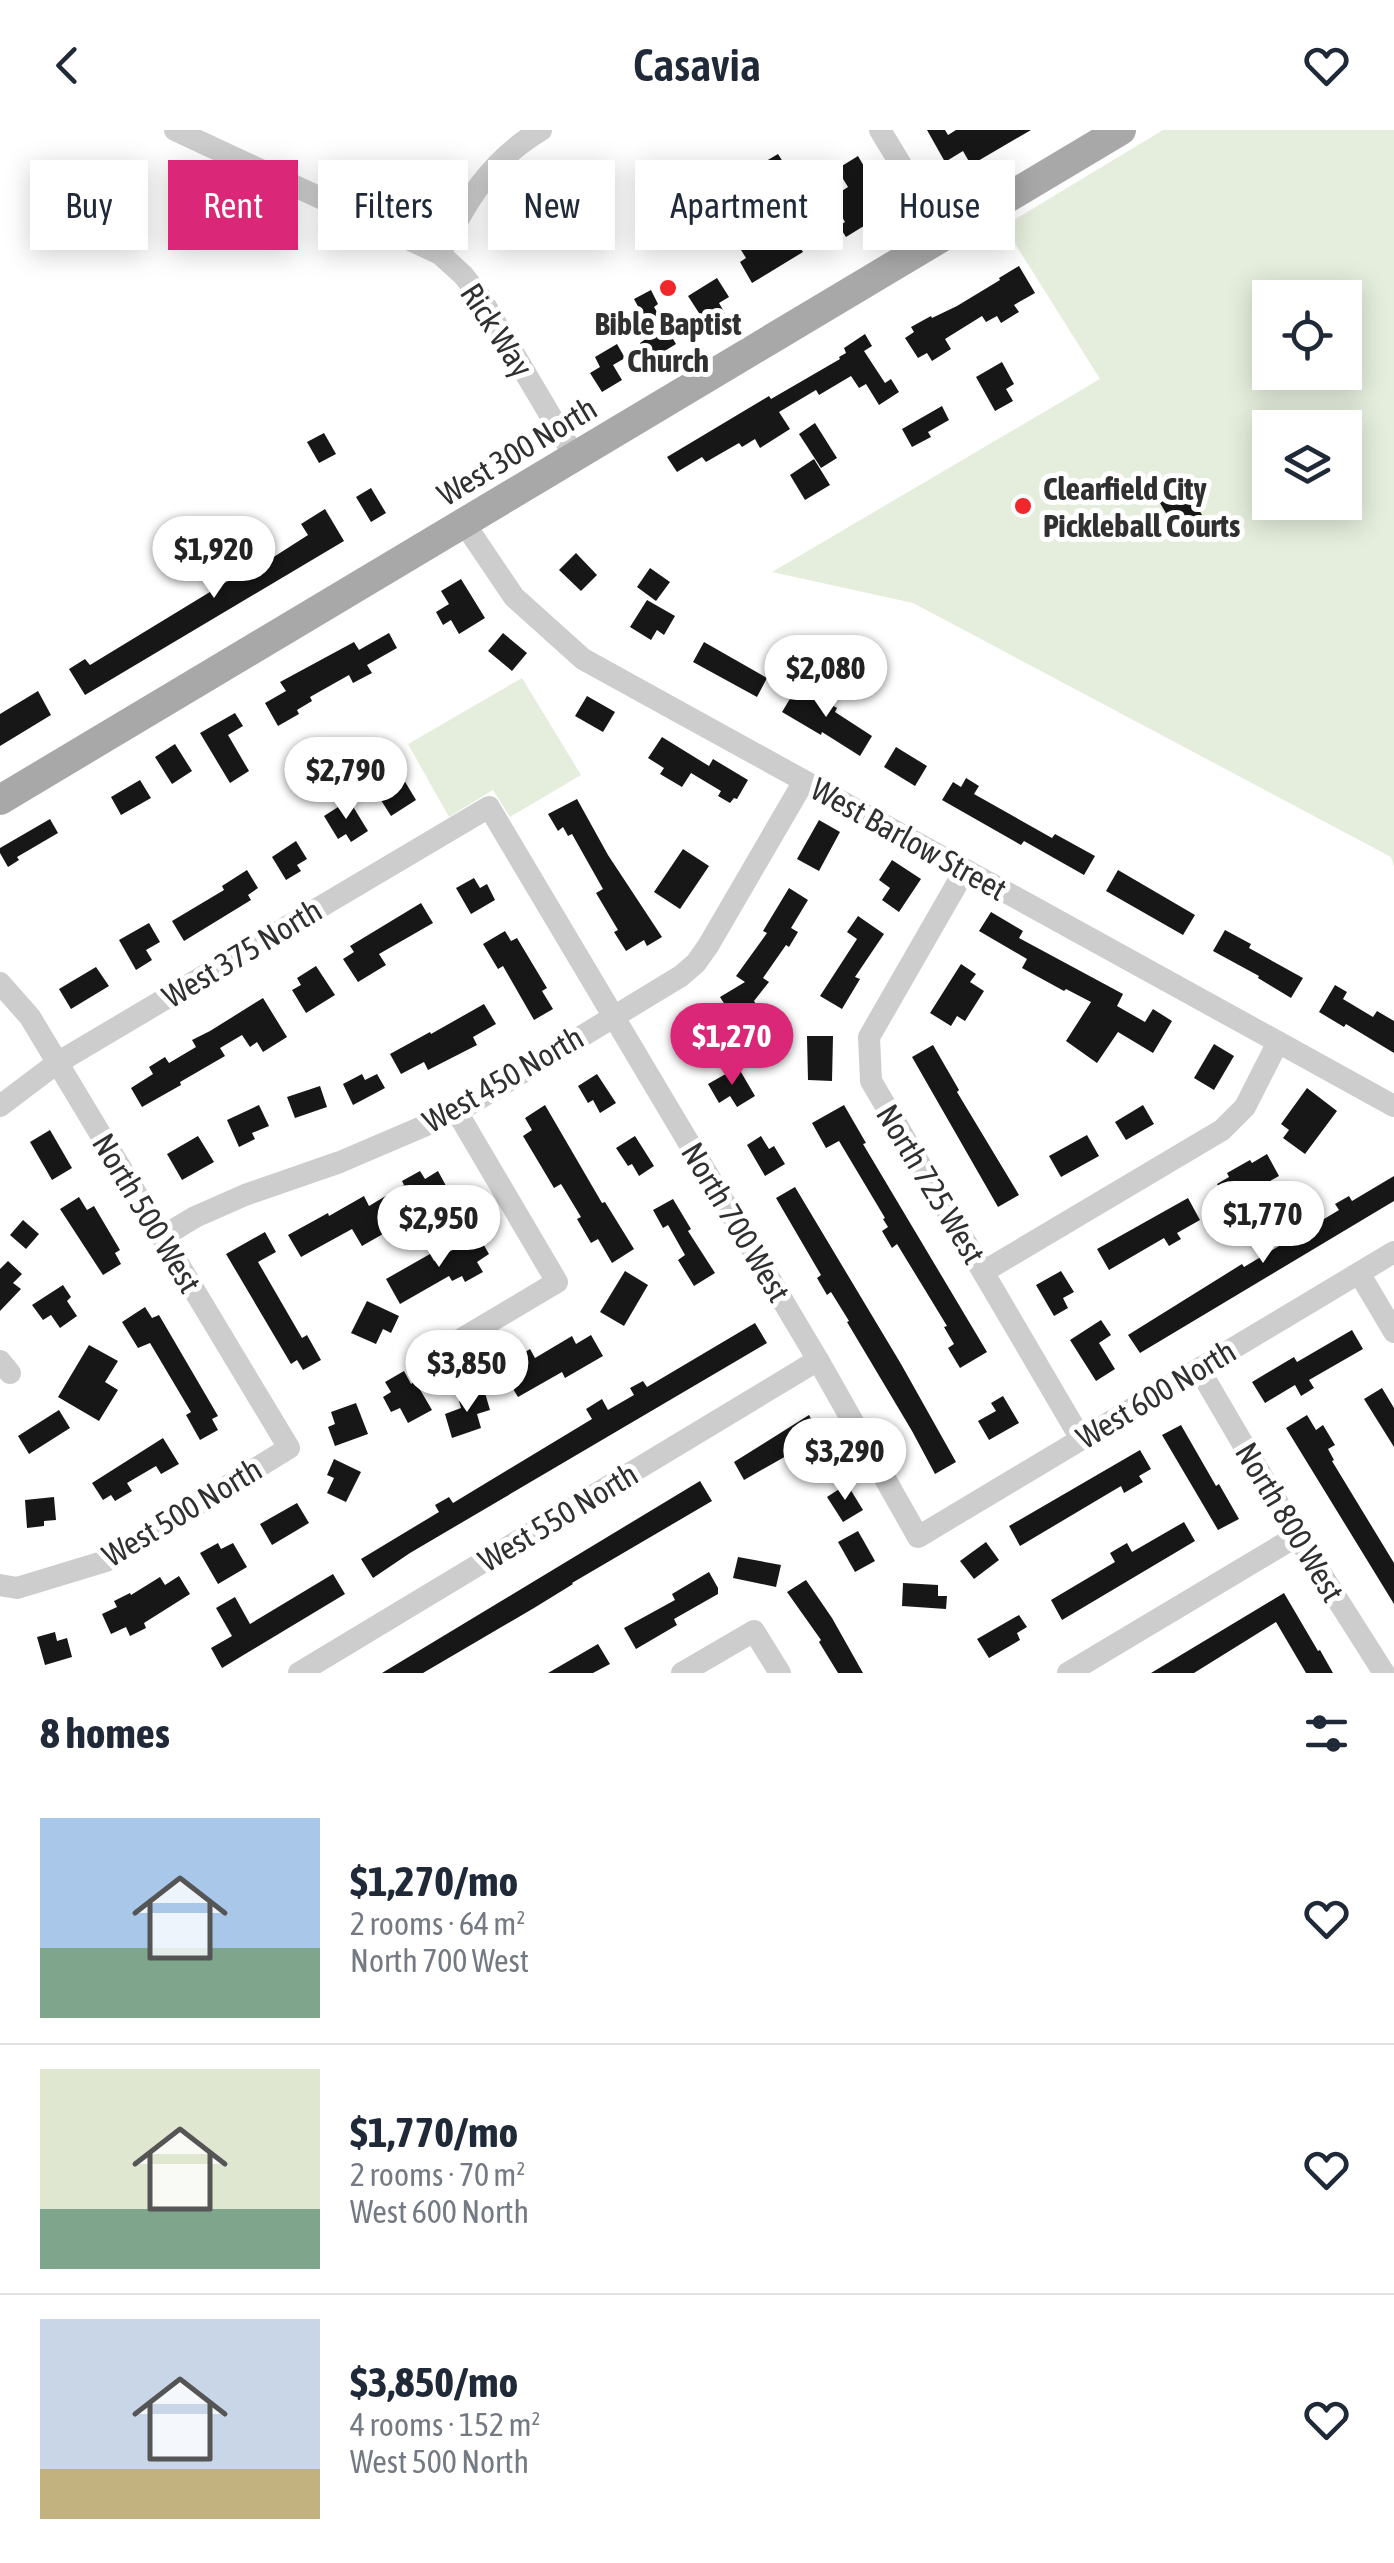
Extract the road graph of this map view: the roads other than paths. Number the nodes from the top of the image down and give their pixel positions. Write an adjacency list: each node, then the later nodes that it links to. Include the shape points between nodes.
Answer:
1 (175, 130): 8 (street, Rick Way)
2 (880, 130): 5 (street)
3 (1120, 130): 6 (main road, West 300 North)
4 (528, 133): 8 (street, via 476,188)
5 (898, 160)
6 (1015, 193)
7 (921, 250): 9 (main road, West 300 North)
8 (440, 254): 9 (street, Rick Way, via 479,295)
9 (575, 457): 10 (main road, West 300 North)
10 (464, 523): 11 (street, West Barlow Street, via 514,597 583,659); 12 (main road, West 300 North)
11 (804, 781): 14 (street, West Barlow Street); 16 (street, West 450 North, via 696,963)
12 (0, 800)
13 (489, 807): 16 (street, North 700 West); 18 (street, West 375 North)
14 (965, 870): 17 (street, West Barlow Street); 24 (street, North 725 West, via 869,1037 870,1082)
15 (0, 983): 18 (street, North 500 West)
16 (614, 1015): 21 (street, West 450 North); 28 (street, North 700 West)
17 (1278, 1042): 20 (street, West Barlow Street); 24 (street, via 1244,1108 1222,1130)
18 (57, 1063): 19 (street, West 375 North); 22 (street, North 500 West)
19 (0, 1106)
20 (1394, 1106)
21 (458, 1112): 22 (street, West 450 North, via 245,1194); 27 (street, via 557,1282)
22 (162, 1237): 31 (street, North 500 West)
23 (1394, 1252): 25 (street, West 600 North)
24 (983, 1272): 30 (street, North 725 West)
25 (1359, 1273): 26 (street); 29 (street, West 600 North)
26 (1394, 1332)
27 (452, 1344)
28 (818, 1360): 33 (street, North 700 West); 35 (street, West 550 North)
29 (1199, 1369): 30 (street, West 600 North); 32 (street, North 800 West)
30 (1082, 1439): 33 (street, West 600 North)
31 (288, 1448): 34 (street, West 500 North, via 106,1562)
32 (1297, 1536): 38 (street); 39 (street, North 800 West)
33 (918, 1537)
34 (8, 1587)
35 (299, 1673)
36 (682, 1673): 37 (street, via 754,1631)
37 (780, 1673)
38 (1068, 1673)
39 (1384, 1673)

